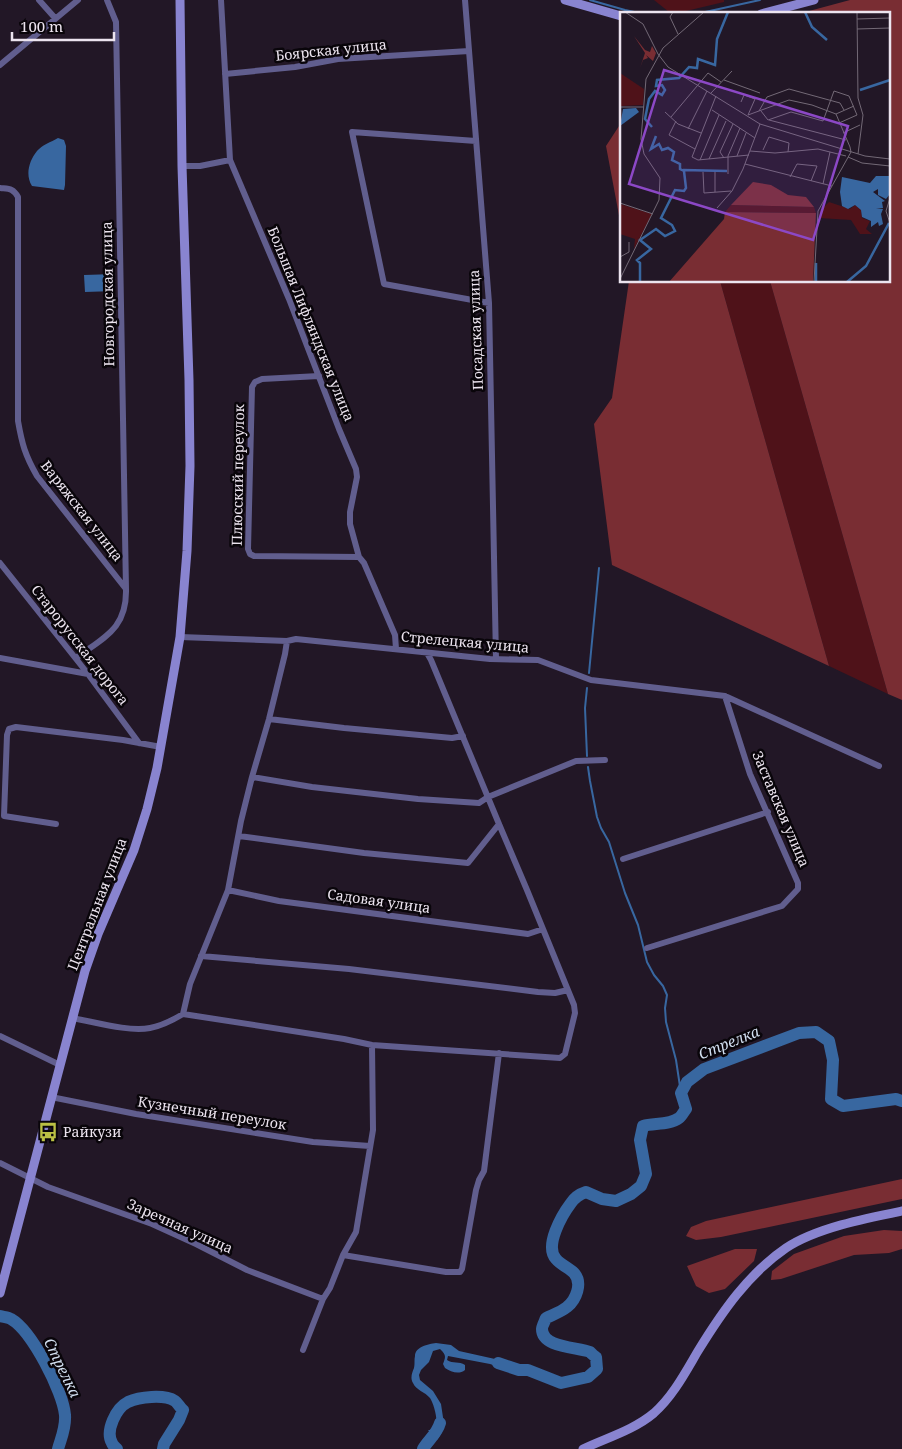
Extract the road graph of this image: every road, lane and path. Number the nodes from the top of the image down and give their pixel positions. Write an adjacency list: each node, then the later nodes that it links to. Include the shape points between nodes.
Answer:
1 (39, 0): 11 (street)
2 (78, 0): 11 (street)
3 (107, 0): 23 (street, Новгородская улица, via 116,22)
4 (180, 0): 17 (main road, Центральная улица)
5 (221, 0): 14 (street, Большая Лифляндская улица)
6 (465, 0): 12 (street, Посадская улица)
7 (565, 0): 10 (main road)
8 (814, 0): 9 (main road)
9 (769, 12)
10 (620, 16)
11 (55, 18): 13 (street)
12 (469, 51): 14 (street, Боярская улица, via 338,59); 15 (street, Посадская улица)
13 (0, 65)
14 (226, 74): 16 (street, Большая Лифляндская улица)
15 (476, 141): 19 (street, Посадская улица); 19 (street, via 352,132 384,284)
16 (230, 160): 17 (street); 20 (street, Большая Лифляндская улица)
17 (182, 166): 24 (main road, Центральная улица, via 190,466)
18 (0, 188): 23 (street, Варяжская улица, via 11,189 18,197 18,421 22,445 37,476)
19 (489, 303): 30 (street, Посадская улица)
20 (319, 376): 21 (street, Большая Лифляндская улица, via 356,469 350,524); 21 (street, Плюсский переулок, via 254,382 248,548 254,556)
21 (359, 557): 26 (street, Большая Лифляндская улица, via 395,635)
22 (0, 563): 29 (street, Старорусская дорога)
23 (126, 589): 29 (street, via 124,613 117,624)
24 (180, 637): 25 (street, Стрелецкая улица); 36 (main road, Центральная улица)
25 (287, 641): 26 (street, Стрелецкая улица, via 296,638); 33 (street)
26 (396, 649): 27 (street, Стрелецкая улица)
27 (427, 652): 30 (street, Стрелецкая улица); 34 (street)
28 (0, 658): 31 (street)
29 (76, 658): 31 (street, Старорусская дорога)
30 (496, 659): 32 (street, Стрелецкая улица, via 538,660 591,680)
31 (88, 674): 35 (street, Старорусская дорога)
32 (725, 696): 38 (street, Стрелецкая улица); 41 (street, Заставская улица, via 750,774)
33 (269, 719): 34 (street, via 452,738); 39 (street)
34 (463, 736): 40 (street)
35 (139, 743): 36 (street); 42 (street, via 16,727 9,729 6,734 4,816)
36 (160, 747): 52 (main road, Центральная улица, via 147,809 134,850 98,934)
37 (605, 760): 40 (street, via 576,761)
38 (879, 766)
39 (252, 777): 40 (street, via 418,799 479,803); 44 (street)
40 (488, 797): 43 (street)
41 (768, 812): 45 (street); 48 (street, Заставская улица, via 798,883 794,895 782,906)
42 (56, 824)
43 (498, 824): 44 (street, via 468,863); 47 (street)
44 (239, 836): 46 (street)
45 (624, 859)
46 (228, 890): 47 (street, Садовая улица, via 280,901 528,934); 49 (street)
47 (543, 929): 50 (street)
48 (647, 948)
49 (201, 956): 50 (street, via 349,969 538,992); 51 (street)
50 (568, 990): 55 (street, via 575,1013 565,1054 560,1058)
51 (183, 1014): 52 (street, via 151,1028 134,1029); 54 (street)
52 (72, 1018): 56 (main road, Центральная улица)
53 (0, 1036): 56 (street)
54 (372, 1045): 55 (street); 58 (street, via 373,1130)
55 (499, 1053): 62 (street, via 484,1171 478,1180 460,1272)
56 (60, 1065): 57 (main road, Центральная улица)
57 (51, 1097): 58 (street, Кузнечный переулок, via 303,1140); 60 (main road, Центральная улица)
58 (370, 1146): 62 (street, via 356,1232)
59 (0, 1163): 60 (street, Заречная улица)
60 (30, 1178): 63 (main road, Центральная улица); 64 (street, Заречная улица, via 152,1224 247,1270)
61 (902, 1211): 66 (main road, via 818,1233 788,1246 765,1263 742,1286 672,1394 654,1413 638,1424)
62 (344, 1253): 64 (street)
63 (0, 1293)
64 (322, 1300): 65 (street)
65 (303, 1350)
66 (583, 1449)

